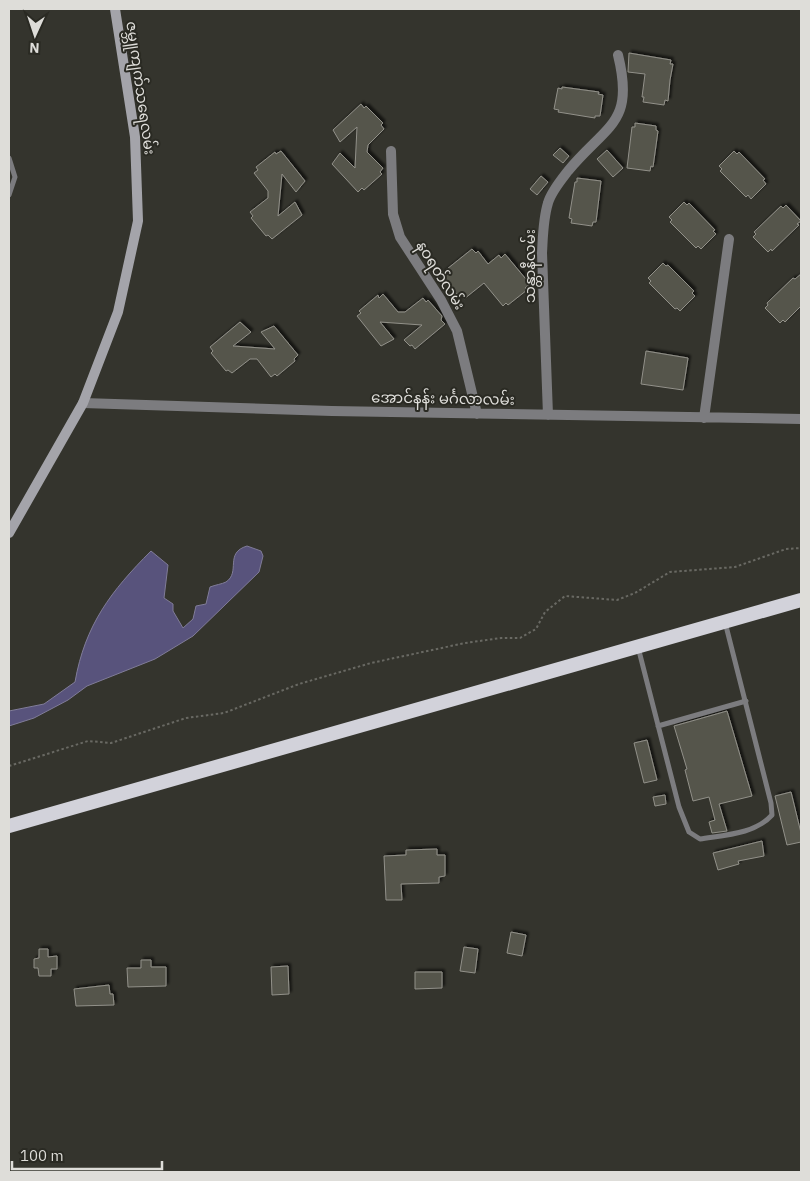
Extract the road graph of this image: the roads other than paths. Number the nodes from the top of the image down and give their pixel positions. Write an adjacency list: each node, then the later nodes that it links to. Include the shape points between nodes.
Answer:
1 (115, 9): 7 (main road, ဇမ္ဘူကျက်သရေလမ်း, via 135,138 138,221 118,312)
2 (618, 55): 9 (street, သန္တာနီလမ်း, via 624,80 622,110 609,130 584,152 562,179 548,202 542,253)
3 (391, 151): 8 (street, နဝရတ်လမ်း, via 393,214 400,237 458,331)
4 (9, 158): 5 (lane, via 15,177)
5 (9, 195)
6 (729, 239): 10 (street)
7 (83, 403): 8 (street, အောင်နန်း မင်္ဂလာလမ်း); 12 (main road, ဇမ္ဘူကျက်သရေလမ်း)
8 (477, 414): 9 (street, အောင်နန်း မင်္ဂလာလမ်း)
9 (548, 415): 10 (street, အောင်နန်း မင်္ဂလာလမ်း)
10 (704, 418): 11 (street, အောင်နန်း မင်္ဂလာလမ်း)
11 (801, 419)
12 (9, 533)
13 (801, 600): 14 (highway)
14 (725, 622): 15 (highway); 16 (lane)
15 (638, 647): 17 (lane); 18 (highway)
16 (746, 701): 17 (lane); 17 (lane, via 772,815 763,825 742,831 700,839 689,832 679,807)
17 (658, 726)
18 (9, 826)

